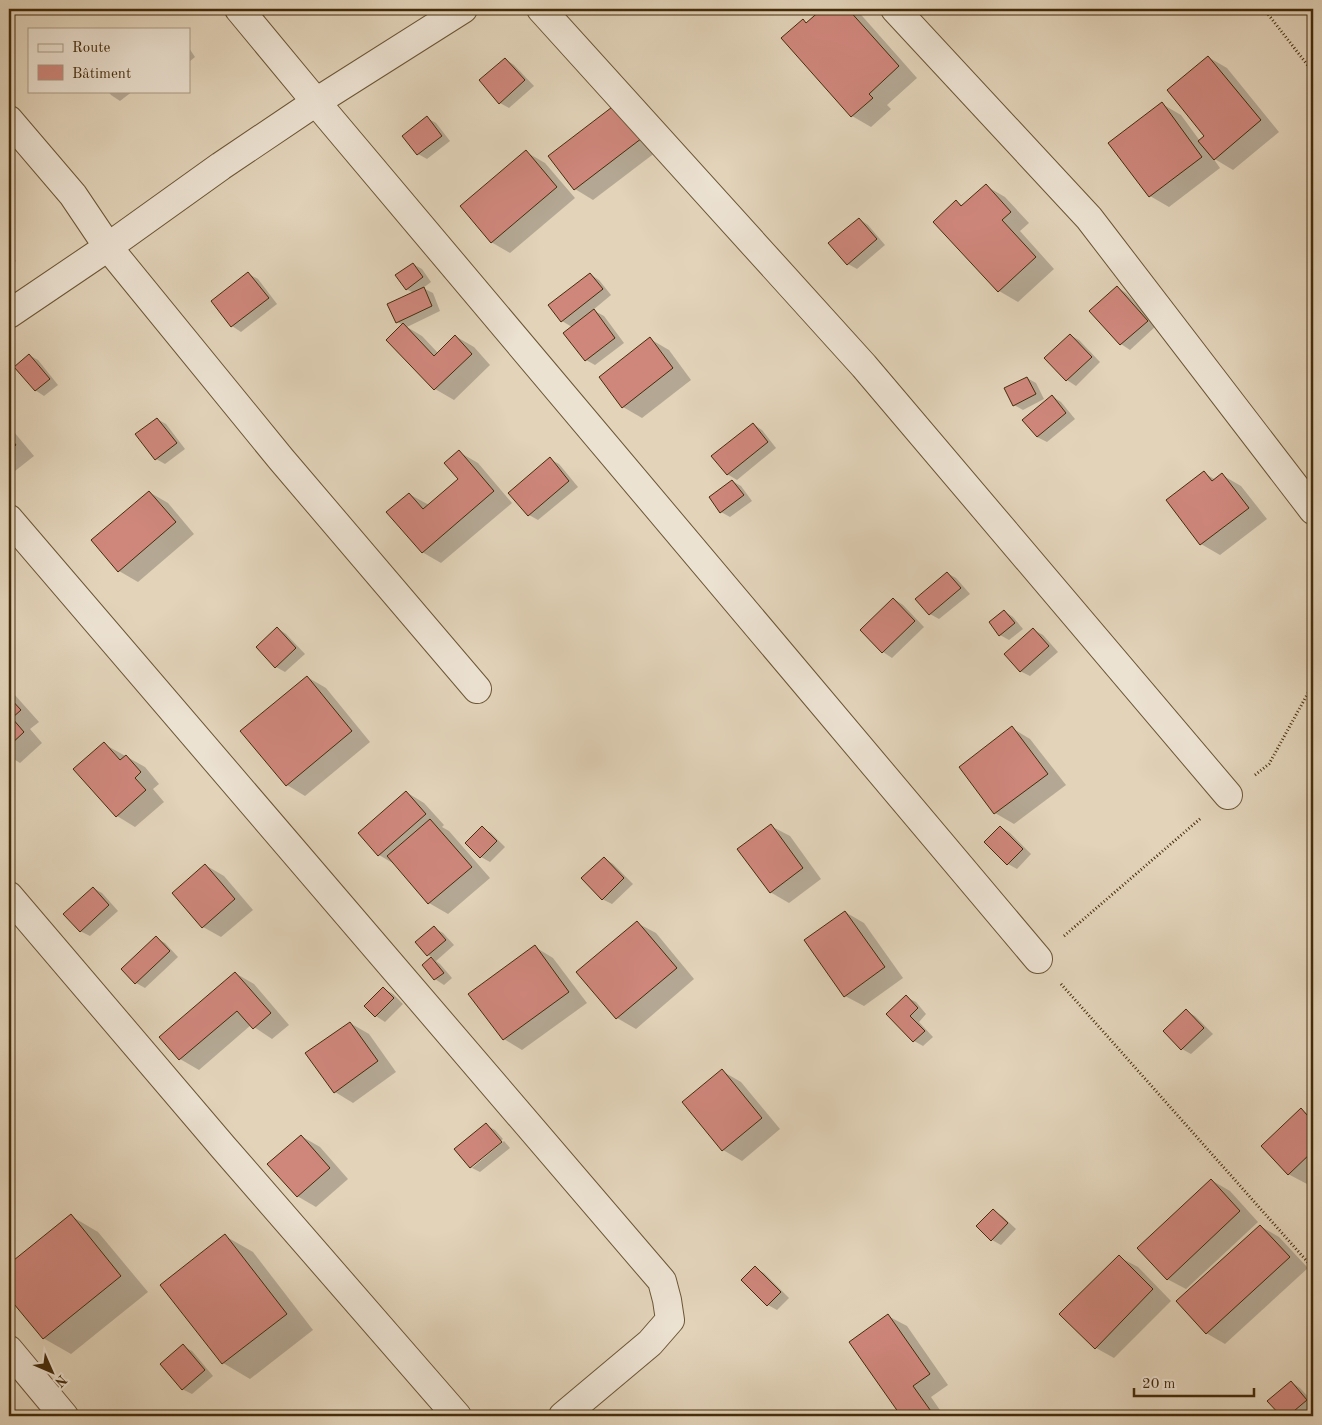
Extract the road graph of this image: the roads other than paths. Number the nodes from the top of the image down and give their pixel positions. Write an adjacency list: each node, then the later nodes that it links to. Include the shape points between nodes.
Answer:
1 (239, 9): 5 (street)
2 (463, 9): 5 (street)
3 (541, 9): 12 (street, via 864,366)
4 (895, 9): 9 (street, via 1088,218)
5 (316, 102): 7 (street); 14 (street)
6 (9, 120): 7 (street, via 73,196)
7 (108, 247): 8 (street); 11 (street, via 281,459)
8 (9, 314)
9 (1313, 510)
10 (9, 519): 18 (street, via 662,1280 670,1320 650,1343)
11 (478, 689)
12 (1228, 795)
13 (9, 896): 17 (street)
14 (1038, 959)
15 (9, 1350): 16 (street)
16 (64, 1416)
17 (457, 1416)
18 (563, 1416)

